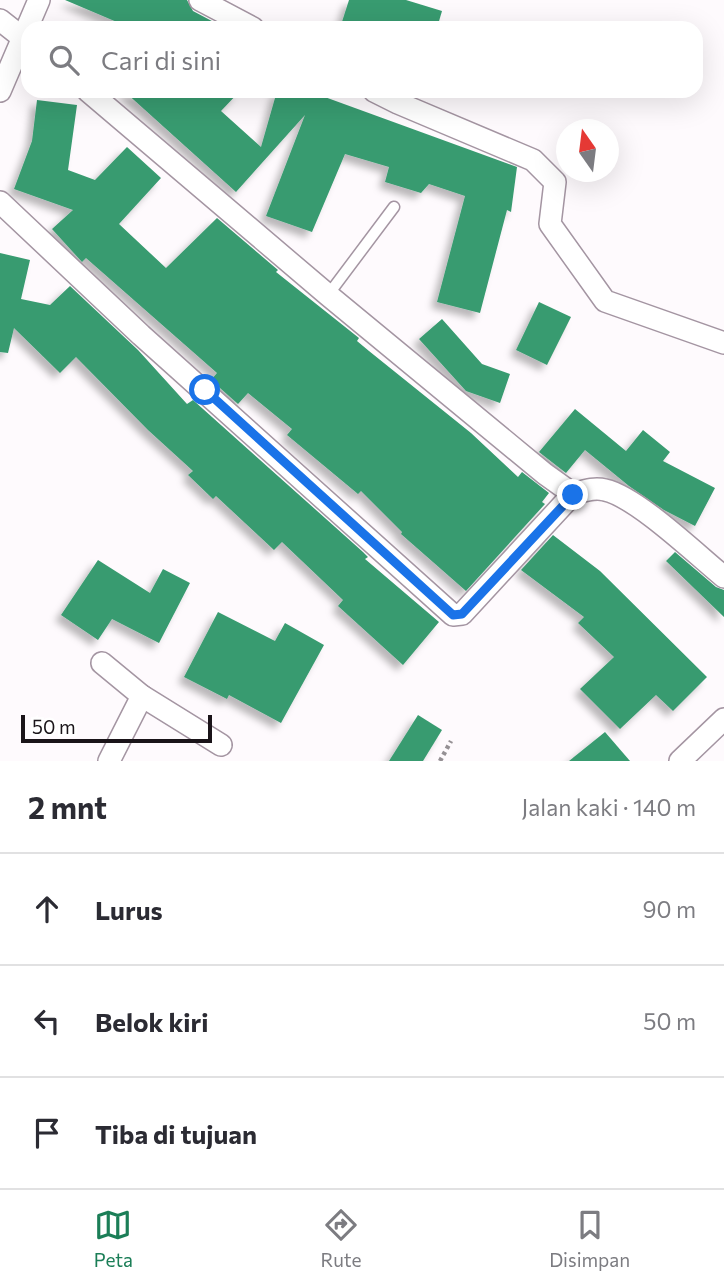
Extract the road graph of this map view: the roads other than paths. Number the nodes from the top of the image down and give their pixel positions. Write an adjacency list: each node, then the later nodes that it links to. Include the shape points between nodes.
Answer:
1 (39, 0): 4 (street)
2 (200, 0): 5 (street)
3 (0, 20): 6 (street)
4 (32, 21)
5 (240, 21)
6 (21, 37)
7 (21, 48): 8 (street)
8 (0, 91)
9 (96, 98): 13 (street)
10 (387, 98): 14 (street, via 533,160 555,182 550,224 605,301)
11 (0, 202): 15 (street, via 453,615 462,614)
12 (394, 207): 13 (lane)
13 (328, 295): 15 (street)
14 (724, 342)
15 (573, 495): 16 (street, via 592,489 616,494)
16 (724, 577)
17 (102, 663): 18 (street)
18 (142, 696): 20 (street); 21 (street)
19 (724, 719): 22 (street)
20 (221, 745)
21 (109, 761)
22 (680, 761)

